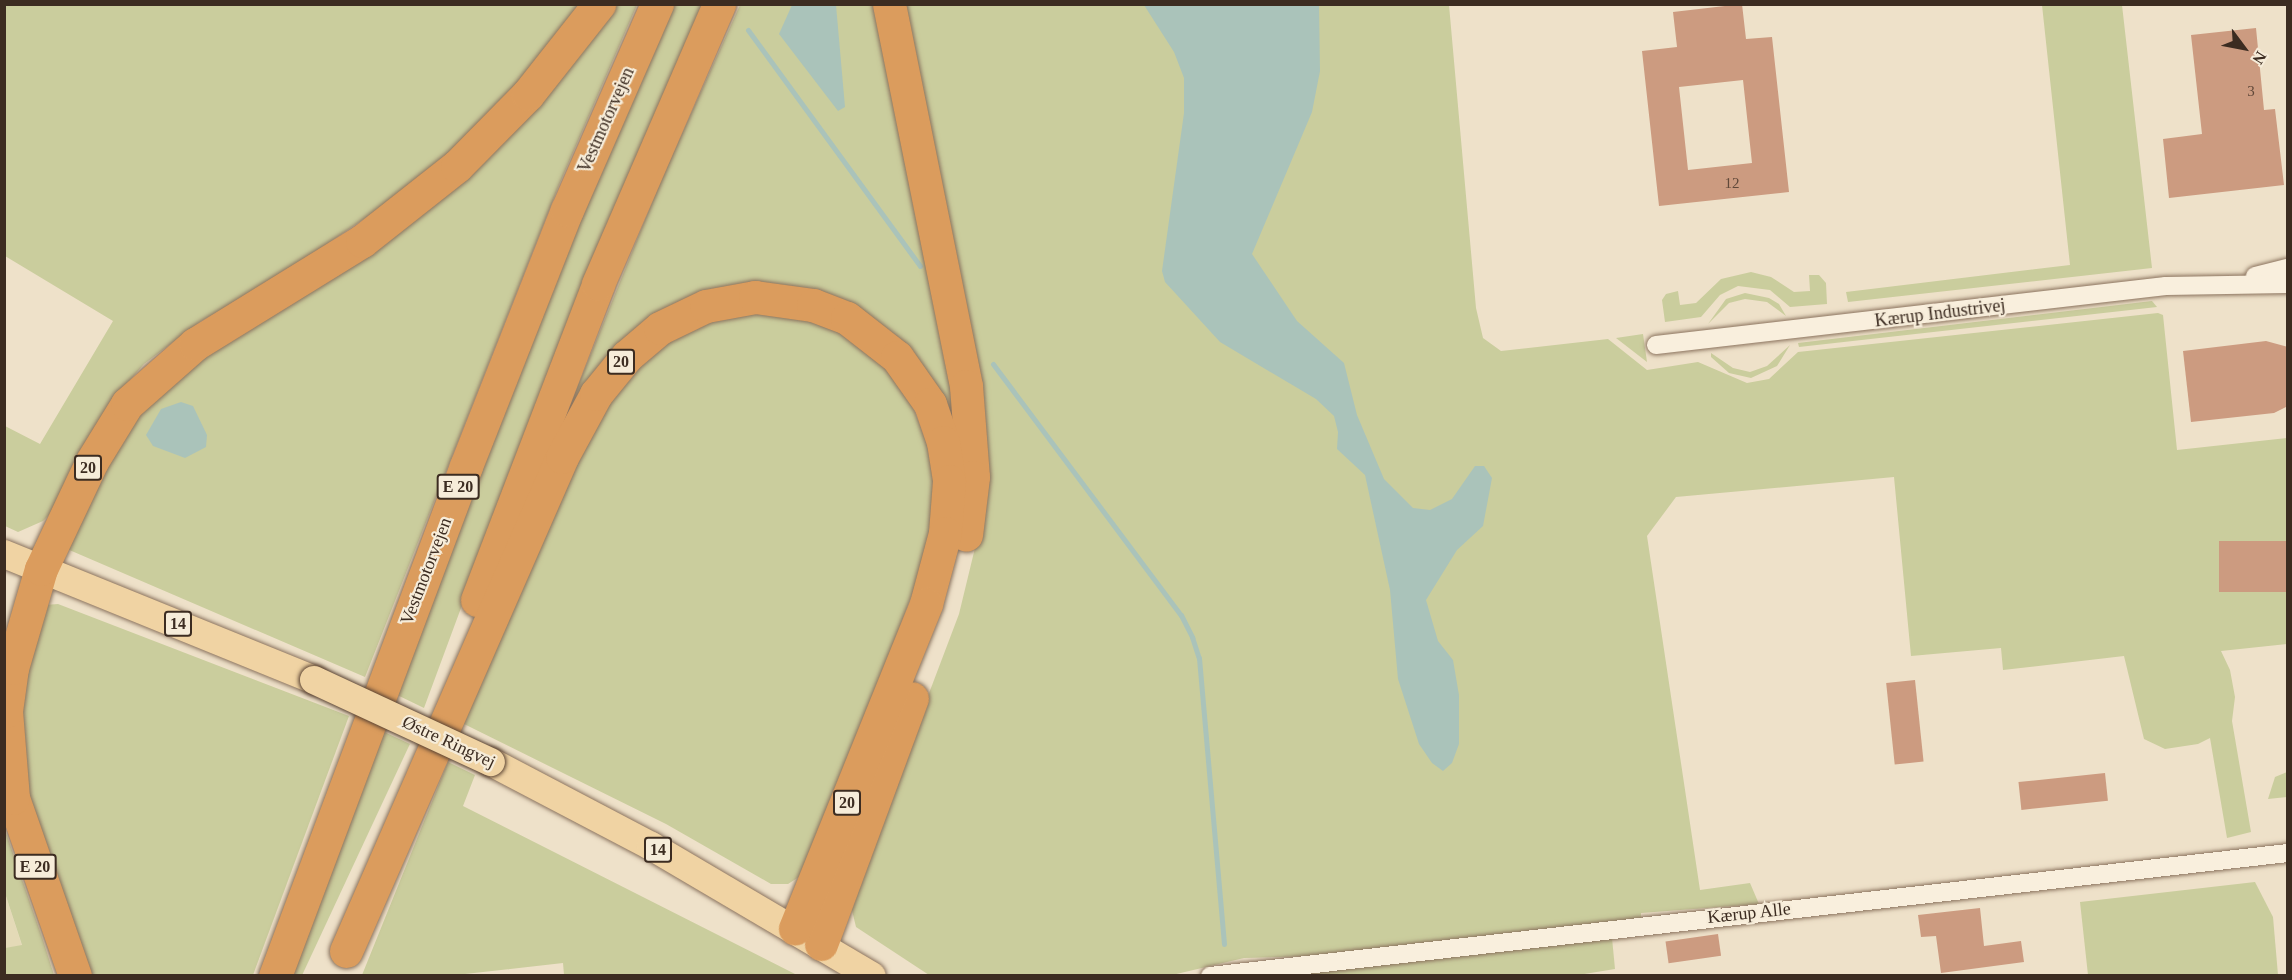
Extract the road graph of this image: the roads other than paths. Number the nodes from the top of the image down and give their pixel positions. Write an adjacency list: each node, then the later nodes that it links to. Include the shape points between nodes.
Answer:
1 (599, 4): 10 (highway, 20, via 528,94 457,166 362,241 195,345 127,404 92,461)
2 (657, 4): 15 (highway, Vestmotorvejen / E 20, via 567,210 466,466)
3 (719, 4): 13 (highway, via 598,284)
4 (890, 4): 12 (highway, 20, via 959,342 972,432 973,477 955,581)
5 (2288, 268): 6 (street, Kærup Industrivej)
6 (2224, 283): 7 (street, Kærup Industrivej); 8 (street, Kærup Industrivej)
7 (2288, 284)
8 (1656, 345)
9 (4, 554): 10 (main road, Østre Ringvej / 14)
10 (41, 569): 12 (main road, Østre Ringvej / 14, bridge, via 314,680 491,762 651,846); 14 (highway, E 20, via 12,668 6,711 7,755 13,798 25,840)
11 (2288, 853): 17 (street, Kærup Alle)
12 (808, 936): 13 (highway, 20, via 926,604 945,533 949,481 943,442 930,404 897,357 847,318 813,305 755,297 706,306 660,328 627,356 596,394 562,457); 16 (main road, Østre Ringvej / 14)
13 (342, 963)
14 (75, 975)
15 (275, 975)
16 (872, 975)
17 (1210, 975)

